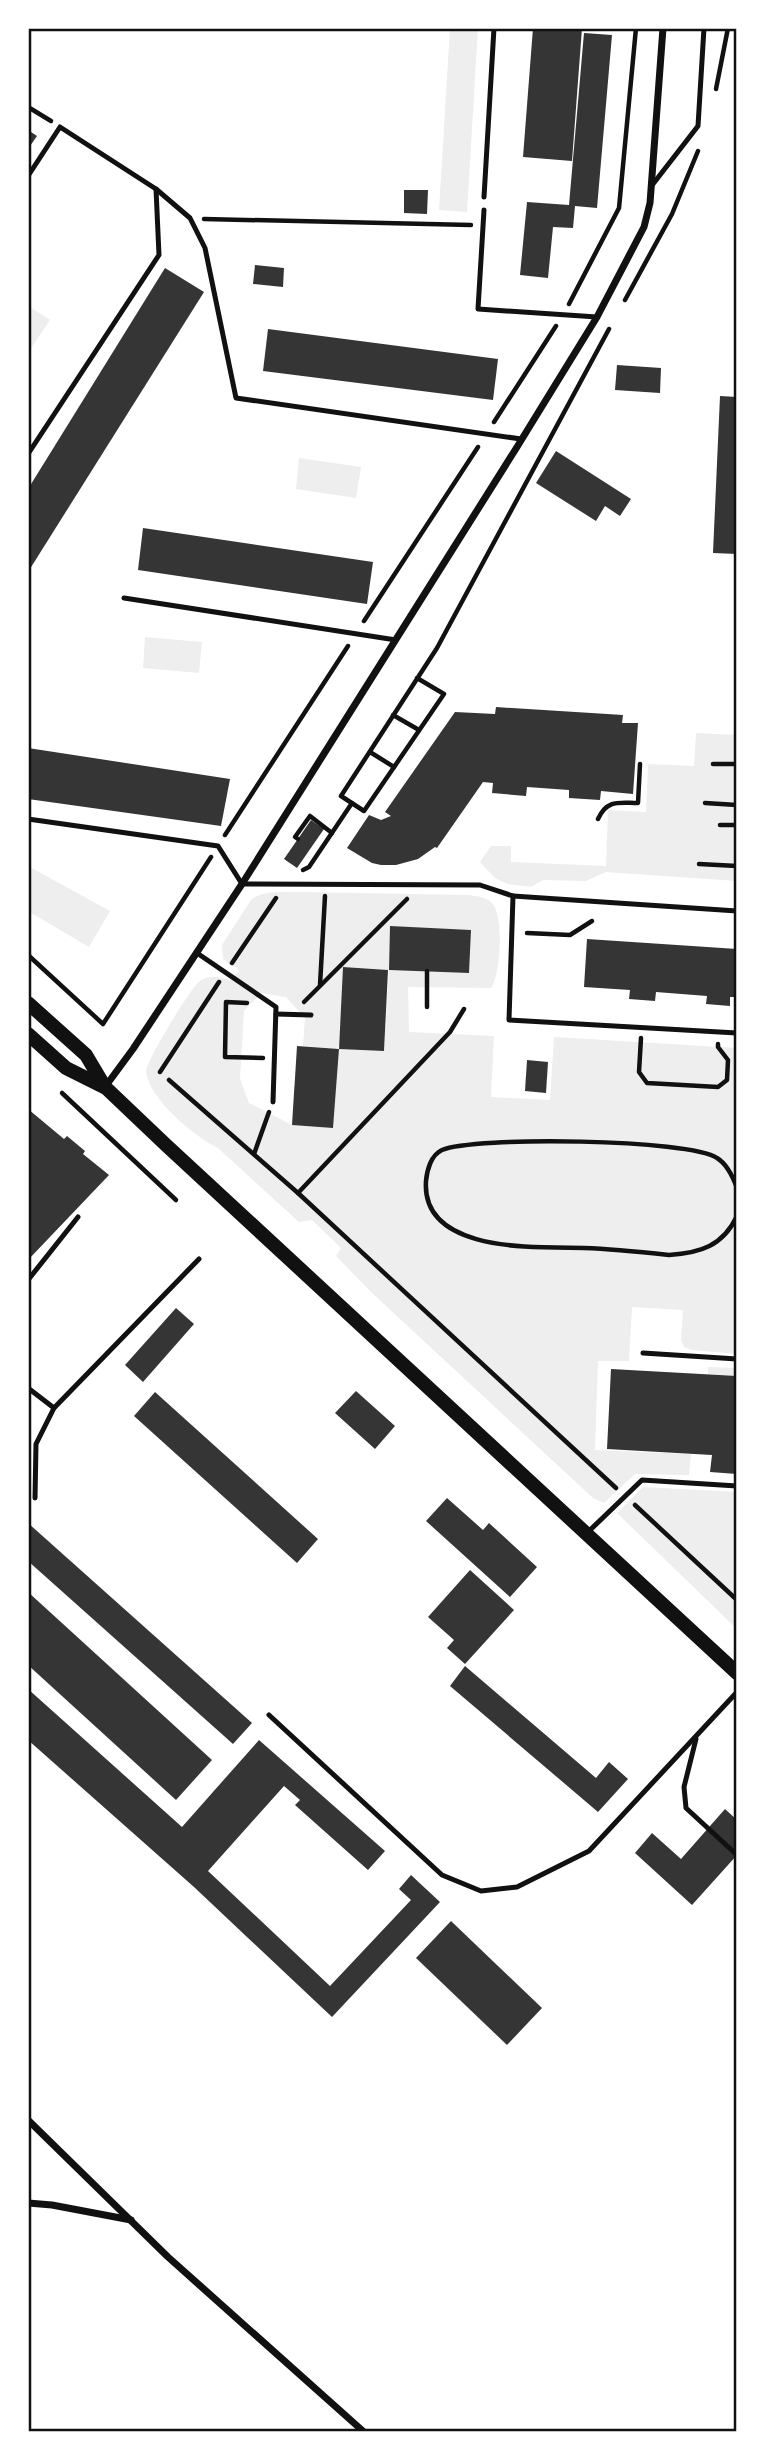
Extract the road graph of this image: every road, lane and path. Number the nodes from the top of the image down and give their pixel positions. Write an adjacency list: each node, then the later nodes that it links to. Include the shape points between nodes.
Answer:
1 (494, 28): 10 (lane)
2 (636, 28): 14 (path, via 619,208)
3 (663, 28): 8 (street)
4 (704, 28): 8 (lane, via 698,126)
5 (28, 107): 6 (path)
6 (60, 127): 7 (lane); 9 (lane)
7 (28, 176)
8 (651, 186): 15 (street, via 644,227)
9 (156, 189): 12 (lane); 18 (lane, via 159,255)
10 (484, 197)
11 (484, 210): 13 (lane)
12 (190, 218): 13 (path); 16 (lane, via 205,248 236,398)
13 (483, 225): 14 (lane, via 478,309)
14 (563, 315): 15 (lane); 16 (path)
15 (597, 317): 17 (street)
16 (486, 434): 17 (lane); 20 (path)
17 (521, 439): 21 (street)
18 (28, 454)
19 (124, 598): 20 (lane)
20 (356, 634): 21 (lane); 40 (path)
21 (396, 640): 44 (street)
22 (437, 648): 23 (path)
23 (417, 678): 24 (path); 25 (path, via 444,694)
24 (393, 715): 25 (path); 26 (path)
25 (419, 730): 30 (path)
26 (370, 752): 30 (path); 31 (path, via 341,796)
27 (640, 764): 35 (path, via 638,803 610,804)
28 (713, 764): 29 (path)
29 (737, 764)
30 (394, 767): 31 (path, via 364,811)
31 (352, 803): 38 (path)
32 (705, 803): 33 (path)
33 (737, 805)
34 (28, 819): 40 (lane)
35 (598, 819)
36 (720, 825): 37 (path)
37 (737, 825)
38 (332, 833): 39 (path, via 310,816 295,837); 43 (path, via 309,867)
39 (298, 839)
40 (218, 846): 44 (lane); 52 (path, via 103,1024)
41 (699, 864): 42 (path)
42 (737, 866)
43 (301, 871)
44 (242, 884): 45 (lane); 51 (street)
45 (325, 884): 46 (lane); 54 (path)
46 (421, 885): 47 (lane, via 480,885); 54 (path)
47 (513, 896): 48 (lane); 62 (lane, via 509,1020)
48 (737, 911)
49 (592, 921): 50 (path, via 570,935)
50 (527, 933)
51 (197, 953): 56 (lane); 68 (street)
52 (28, 955)
53 (427, 971): 57 (path)
54 (320, 986): 60 (path)
55 (28, 1003): 68 (main road, via 86,1055)
56 (271, 1004): 59 (lane); 66 (path, via 226,1002 225,1057)
57 (427, 1007)
58 (464, 1009): 73 (path, via 450,1032)
59 (276, 1014): 60 (lane); 66 (lane)
60 (291, 1014): 61 (lane)
61 (311, 1015)
62 (641, 1028): 63 (lane); 63 (path, via 639,1072 647,1083 718,1087 727,1080 728,1060 718,1047)
63 (718, 1032): 64 (lane)
64 (737, 1033)
65 (28, 1034): 68 (main road, via 66,1068)
66 (275, 1059): 70 (lane)
67 (169, 1080): 71 (path)
68 (106, 1087): 86 (main road, via 242,1218)
69 (62, 1093): 74 (path)
70 (273, 1102): 71 (path)
71 (254, 1154): 73 (path)
72 (737, 1188): 75 (path, via 718,1158 702,1151 593,1142 511,1142 439,1151 431,1161 426,1191 447,1226 478,1240 518,1246 692,1254 730,1231)
73 (298, 1194): 84 (path)
74 (176, 1200)
75 (737, 1216)
76 (78, 1217): 78 (lane)
77 (199, 1259): 82 (lane)
78 (28, 1280)
79 (643, 1353): 80 (lane)
80 (737, 1359)
81 (28, 1388): 82 (lane)
82 (54, 1408): 85 (lane, via 36,1444)
83 (737, 1486): 84 (lane, via 642,1480)
84 (625, 1496): 86 (lane); 87 (path)
85 (35, 1498)
86 (587, 1533): 88 (main road)
87 (737, 1600)
88 (737, 1673)
89 (737, 1692): 91 (lane)
90 (270, 1715): 91 (lane, via 442,1875 481,1891 517,1888 589,1851)
91 (696, 1736): 92 (lane, via 684,1787 686,1808)
92 (737, 1855)
93 (28, 2120): 95 (street)
94 (28, 2203): 95 (street)
95 (131, 2220): 96 (street)
96 (365, 2432)

